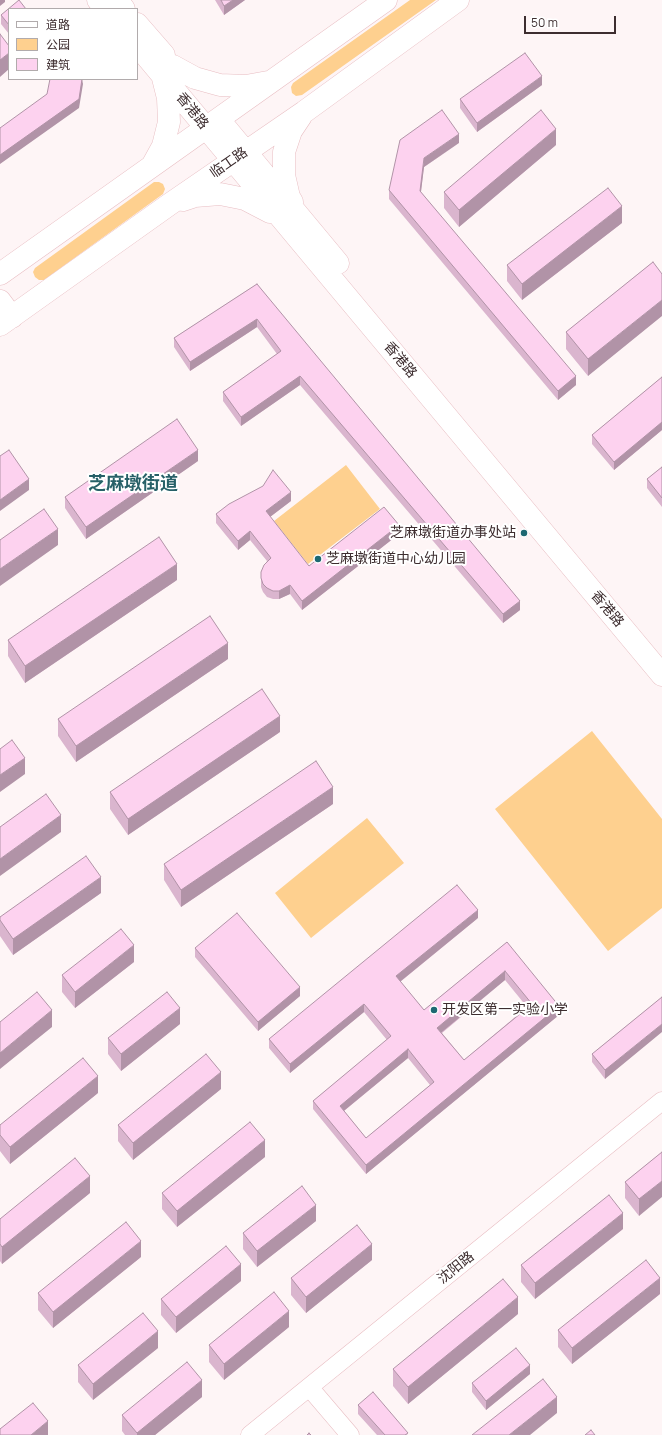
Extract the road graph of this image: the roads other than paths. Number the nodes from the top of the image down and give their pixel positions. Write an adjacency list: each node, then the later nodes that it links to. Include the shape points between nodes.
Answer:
1 (98, 0): 5 (main road)
2 (117, 0): 6 (main road)
3 (386, 0): 10 (main road)
4 (458, 0): 11 (main road, 临工路)
5 (105, 8)
6 (123, 8)
7 (138, 25): 9 (main road, 香港路)
8 (138, 46): 9 (main road, 香港路)
9 (168, 70): 10 (main road, via 220,85 246,86); 12 (main road, 香港路); 14 (main road, via 169,122 163,146)
10 (271, 81): 12 (main road)
11 (304, 112): 13 (main road, 临工路); 16 (main road, via 291,131 284,152 284,175)
12 (212, 124): 13 (main road, 香港路); 14 (main road)
13 (239, 156): 15 (main road, 临工路); 16 (main road, 香港路)
14 (151, 167): 17 (main road)
15 (170, 204): 16 (main road, via 195,196 220,194 245,199); 18 (main road, 临工路)
16 (294, 222): 19 (main road, 香港路); 20 (main road, 香港路, via 323,268)
17 (0, 274)
18 (4, 315)
19 (662, 652)
20 (662, 675)
21 (662, 1101): 22 (street, 沈阳路)
22 (309, 1387): 23 (street, 沈阳路); 24 (street)
23 (250, 1435)
24 (350, 1435)

